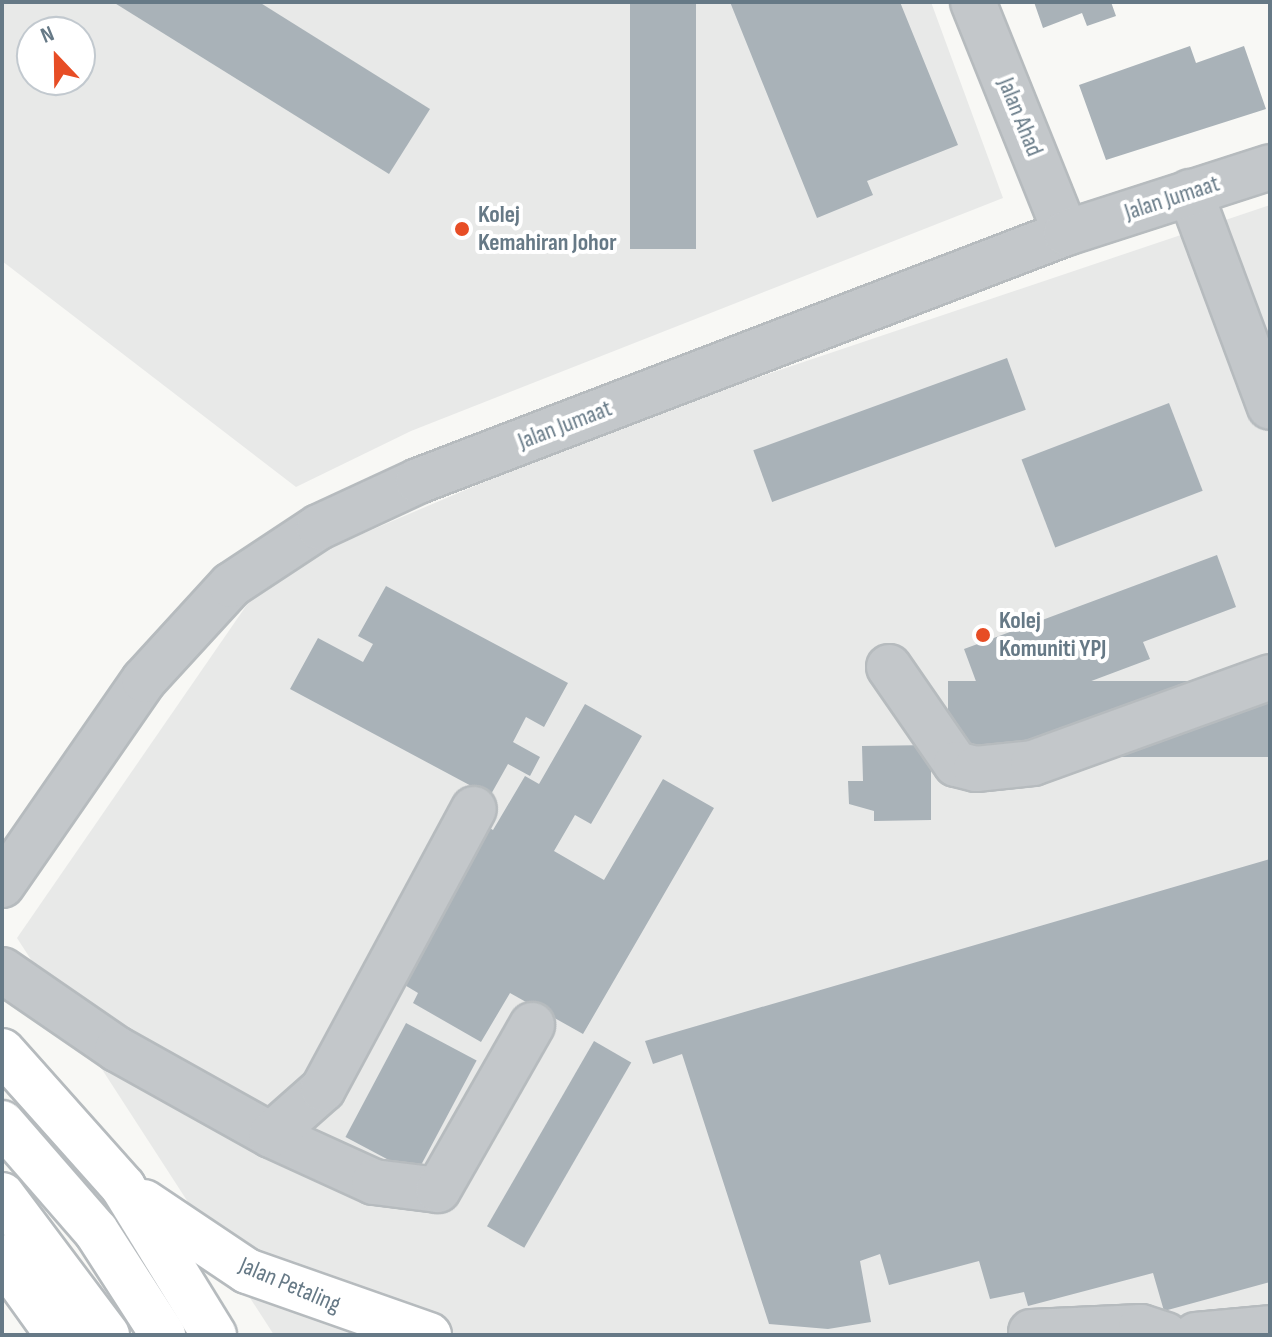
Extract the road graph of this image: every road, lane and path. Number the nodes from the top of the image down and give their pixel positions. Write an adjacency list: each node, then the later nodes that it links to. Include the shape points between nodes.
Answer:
1 (973, 2): 4 (street, Jalan Ahad)
2 (1270, 167): 3 (street, Jalan Jumaat)
3 (1190, 192): 4 (street, Jalan Jumaat); 5 (street)
4 (1066, 233): 9 (street, Jalan Jumaat, via 418,481 319,527 231,585 144,680)
5 (1270, 407)
6 (889, 667): 7 (street, via 956,764 976,769 1033,763)
7 (1270, 677)
8 (474, 809): 14 (street, via 323,1089)
9 (2, 885)
10 (2, 970): 14 (street, via 117,1049)
11 (532, 1025): 14 (street, via 438,1190 374,1182)
12 (2, 1051): 15 (main road)
13 (2, 1123): 22 (main road, via 96,1231)
14 (271, 1135)
15 (123, 1187): 23 (main road); 24 (main road, Jalan Petaling, via 247,1271)
16 (2, 1195): 21 (main road)
17 (2, 1257): 20 (main road)
18 (1270, 1328): 26 (street)
19 (1031, 1332): 25 (street, via 1141,1327)
20 (58, 1335)
21 (107, 1335)
22 (163, 1335)
23 (214, 1335)
24 (429, 1335)
25 (1166, 1335)
26 (1196, 1335)

